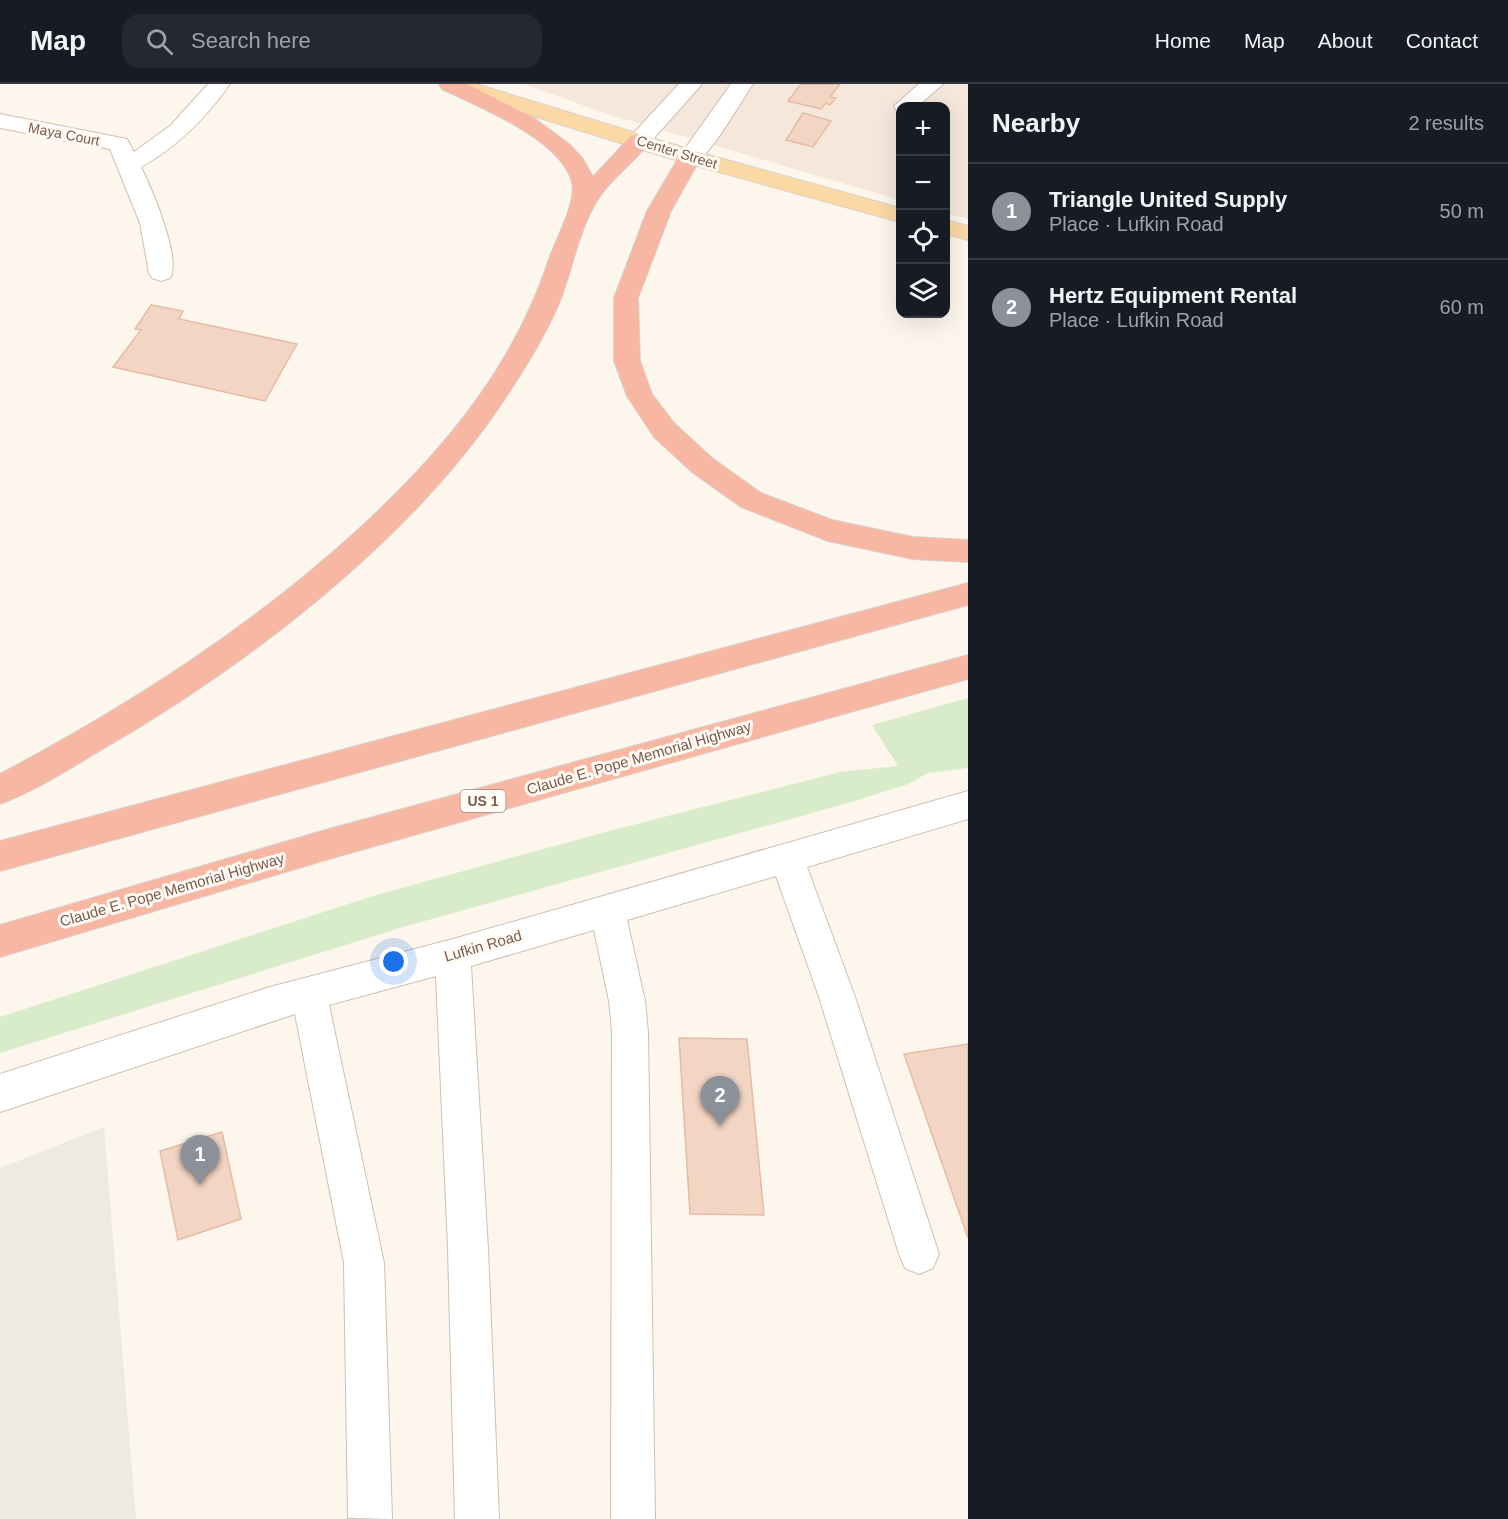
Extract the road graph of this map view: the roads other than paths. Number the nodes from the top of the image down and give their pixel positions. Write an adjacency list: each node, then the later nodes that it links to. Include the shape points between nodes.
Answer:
1 (219, 84): 10 (street, via 181,131)
2 (452, 84): 8 (main road, Center Street); 11 (highway, via 539,132 571,159 584,182)
3 (691, 84): 8 (street)
4 (742, 84): 9 (street)
5 (932, 84): 6 (street)
6 (910, 102)
7 (0, 121): 10 (street, Maya Court, via 119,144)
8 (639, 141): 9 (main road, Center Street); 11 (highway)
9 (690, 157): 12 (main road, Center Street); 16 (highway, via 658,211 626,298 627,361 640,396 664,430 702,465 751,500 828,530 913,548)
10 (129, 165): 15 (street, Maya Court, via 151,219 160,250)
11 (582, 208): 19 (highway, via 546,303 510,369 440,467 343,562 272,621 137,713)
12 (896, 214)
13 (950, 228): 14 (main road)
14 (968, 233)
15 (161, 273)
16 (968, 551)
17 (968, 594): 21 (highway)
18 (968, 667): 24 (highway, Claude E. Pope Memorial Highway / US 1, via 328,844)
19 (0, 790)
20 (968, 805): 22 (street, Lufkin Road)
21 (0, 856)
22 (786, 858): 23 (street, Lufkin Road); 28 (street, via 837,997)
23 (607, 910): 25 (street, Lufkin Road); 31 (street, via 630,1032)
24 (0, 941)
25 (453, 955): 26 (street, Lufkin Road); 30 (street)
26 (309, 994): 27 (street, Lufkin Road); 29 (street, via 364,1263)
27 (0, 1093)
28 (919, 1254)
29 (370, 1518)
30 (477, 1519)
31 (633, 1519)

